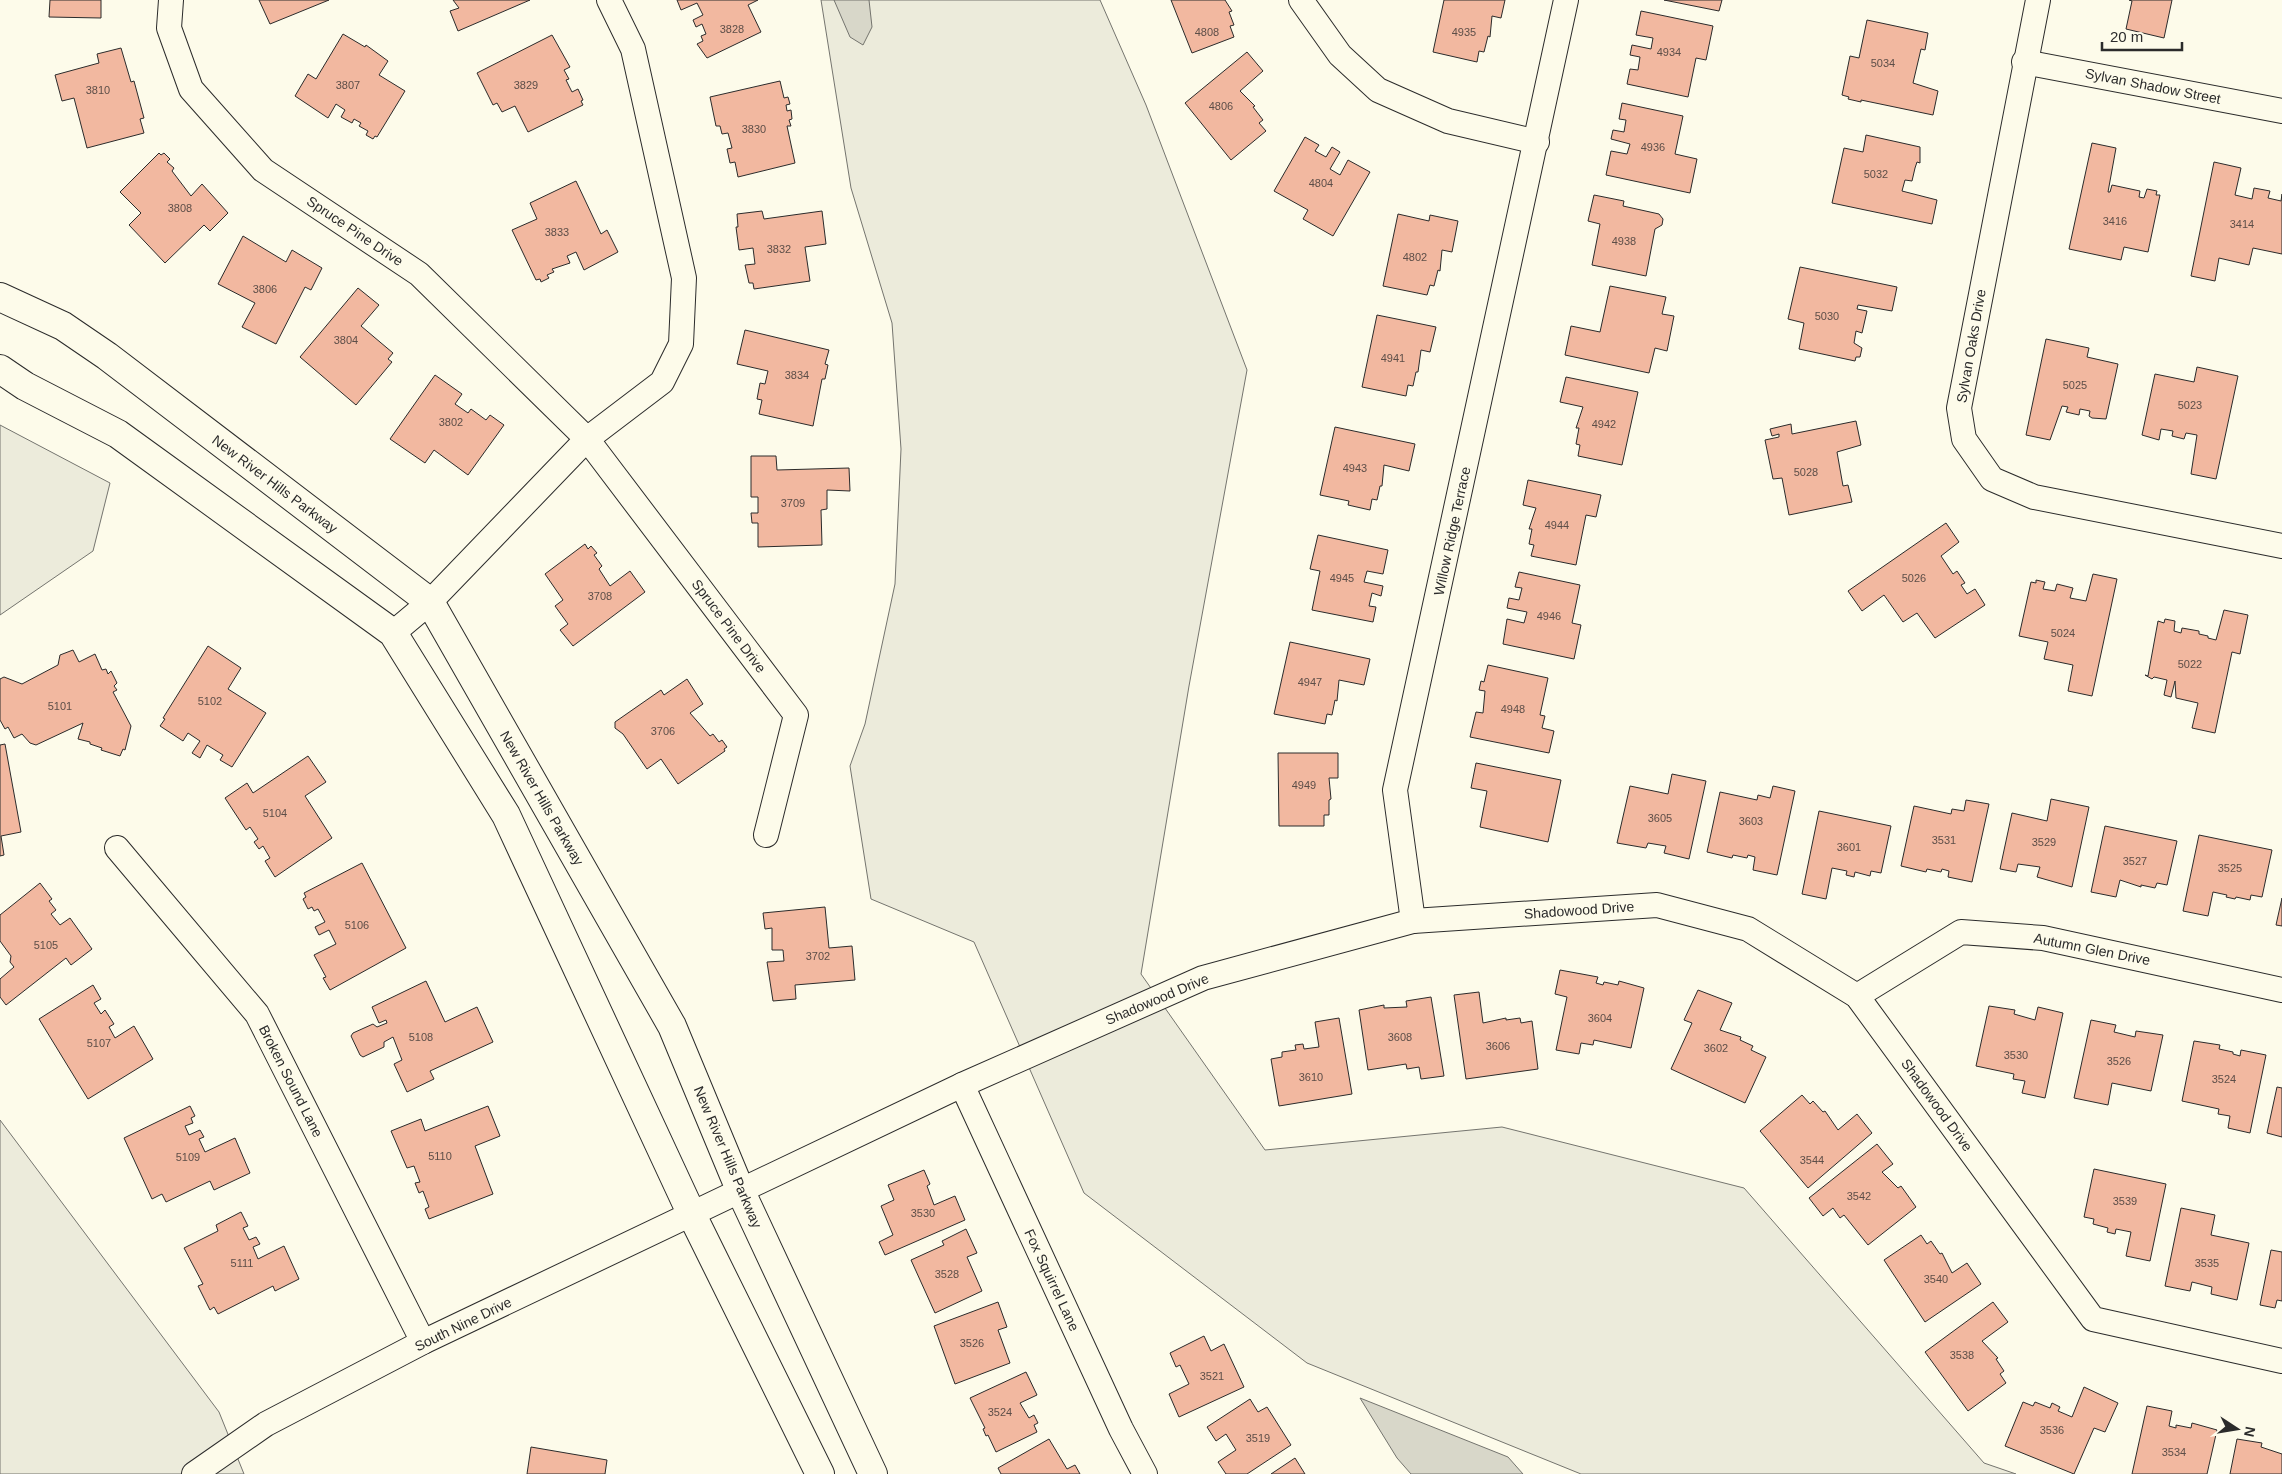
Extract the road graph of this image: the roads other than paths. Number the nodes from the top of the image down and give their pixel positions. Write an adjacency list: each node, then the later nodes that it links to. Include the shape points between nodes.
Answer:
1 (171, 0): 11 (street, Spruce Pine Drive, via 169,28 192,89 264,170 419,274)
2 (609, 0): 11 (street, via 632,50 684,278 681,344 662,382)
3 (1301, 0): 8 (street, via 1340,55 1378,90 1448,122)
4 (1566, 0): 8 (street, Willow Ridge Terrace)
5 (2038, 0): 6 (street, Sylvan Oaks Drive)
6 (2024, 62): 7 (street, Sylvan Shadow Street); 12 (street, Sylvan Oaks Drive, via 1959,408 1964,439 1992,478 2034,497)
7 (2282, 111)
8 (1537, 142): 17 (street, Willow Ridge Terrace, via 1395,790)
9 (0, 297): 13 (street, New River Hills Parkway, via 63,326 107,356)
10 (0, 369): 14 (street, via 25,386 118,434)
11 (587, 439): 13 (street); 15 (street, Spruce Pine Drive, via 796,715)
12 (2282, 546)
13 (430, 602): 14 (street); 21 (street, New River Hills Parkway, via 672,1026)
14 (394, 634): 22 (street, via 506,815)
15 (766, 835)
16 (117, 848): 23 (street, Broken Sound Lane, via 257,1014)
17 (1412, 921): 19 (street, Shadowood Drive, via 1657,904 1748,929); 20 (street, Shadowood Drive, via 1203,978)
18 (2282, 990): 19 (street, Autumn Glen Drive, via 2043,938 1961,932)
19 (1857, 996): 24 (street, Shadowood Drive, via 2094,1319)
20 (962, 1085): 21 (street, Shadowood Drive); 28 (street, Fox Squirrel Lane, via 1121,1429)
21 (741, 1192): 22 (street, South Nine Drive); 27 (street, New River Hills Parkway)
22 (692, 1215): 23 (street, South Nine Drive); 26 (street)
23 (423, 1342): 25 (street, South Nine Drive, via 266,1424)
24 (2282, 1361)
25 (194, 1474)
26 (820, 1474)
27 (873, 1474)
28 (1145, 1474)

